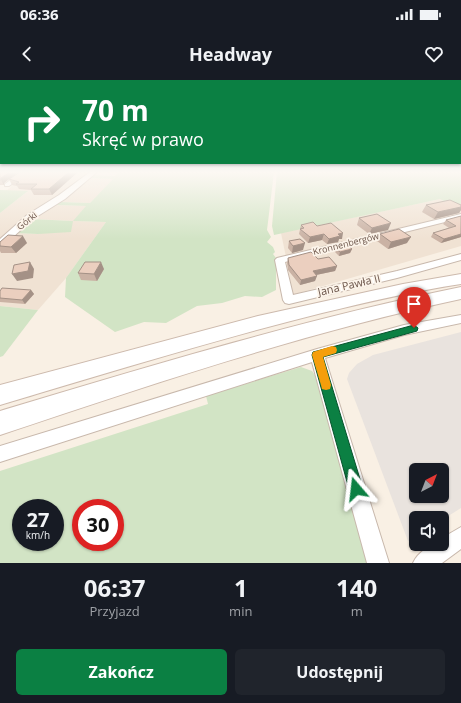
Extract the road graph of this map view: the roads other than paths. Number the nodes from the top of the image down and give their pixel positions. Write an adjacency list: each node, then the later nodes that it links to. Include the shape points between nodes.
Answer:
1 (65, 195): 3 (street, Górki, via 30,217)
2 (460, 216): 7 (street, Kronnenbergów, via 280,260)
3 (0, 244)
4 (461, 257): 7 (street, Jana Pawła II)
5 (461, 279): 10 (main road, via 296,313 209,335)
6 (461, 293): 11 (main road, via 302,330)
7 (289, 300)
8 (461, 319): 9 (street, via 404,330)
9 (317, 355): 12 (street); 14 (street)
10 (0, 395)
11 (10, 420)
12 (0, 454)
13 (461, 537): 15 (street)
14 (378, 563)
15 (424, 563)

